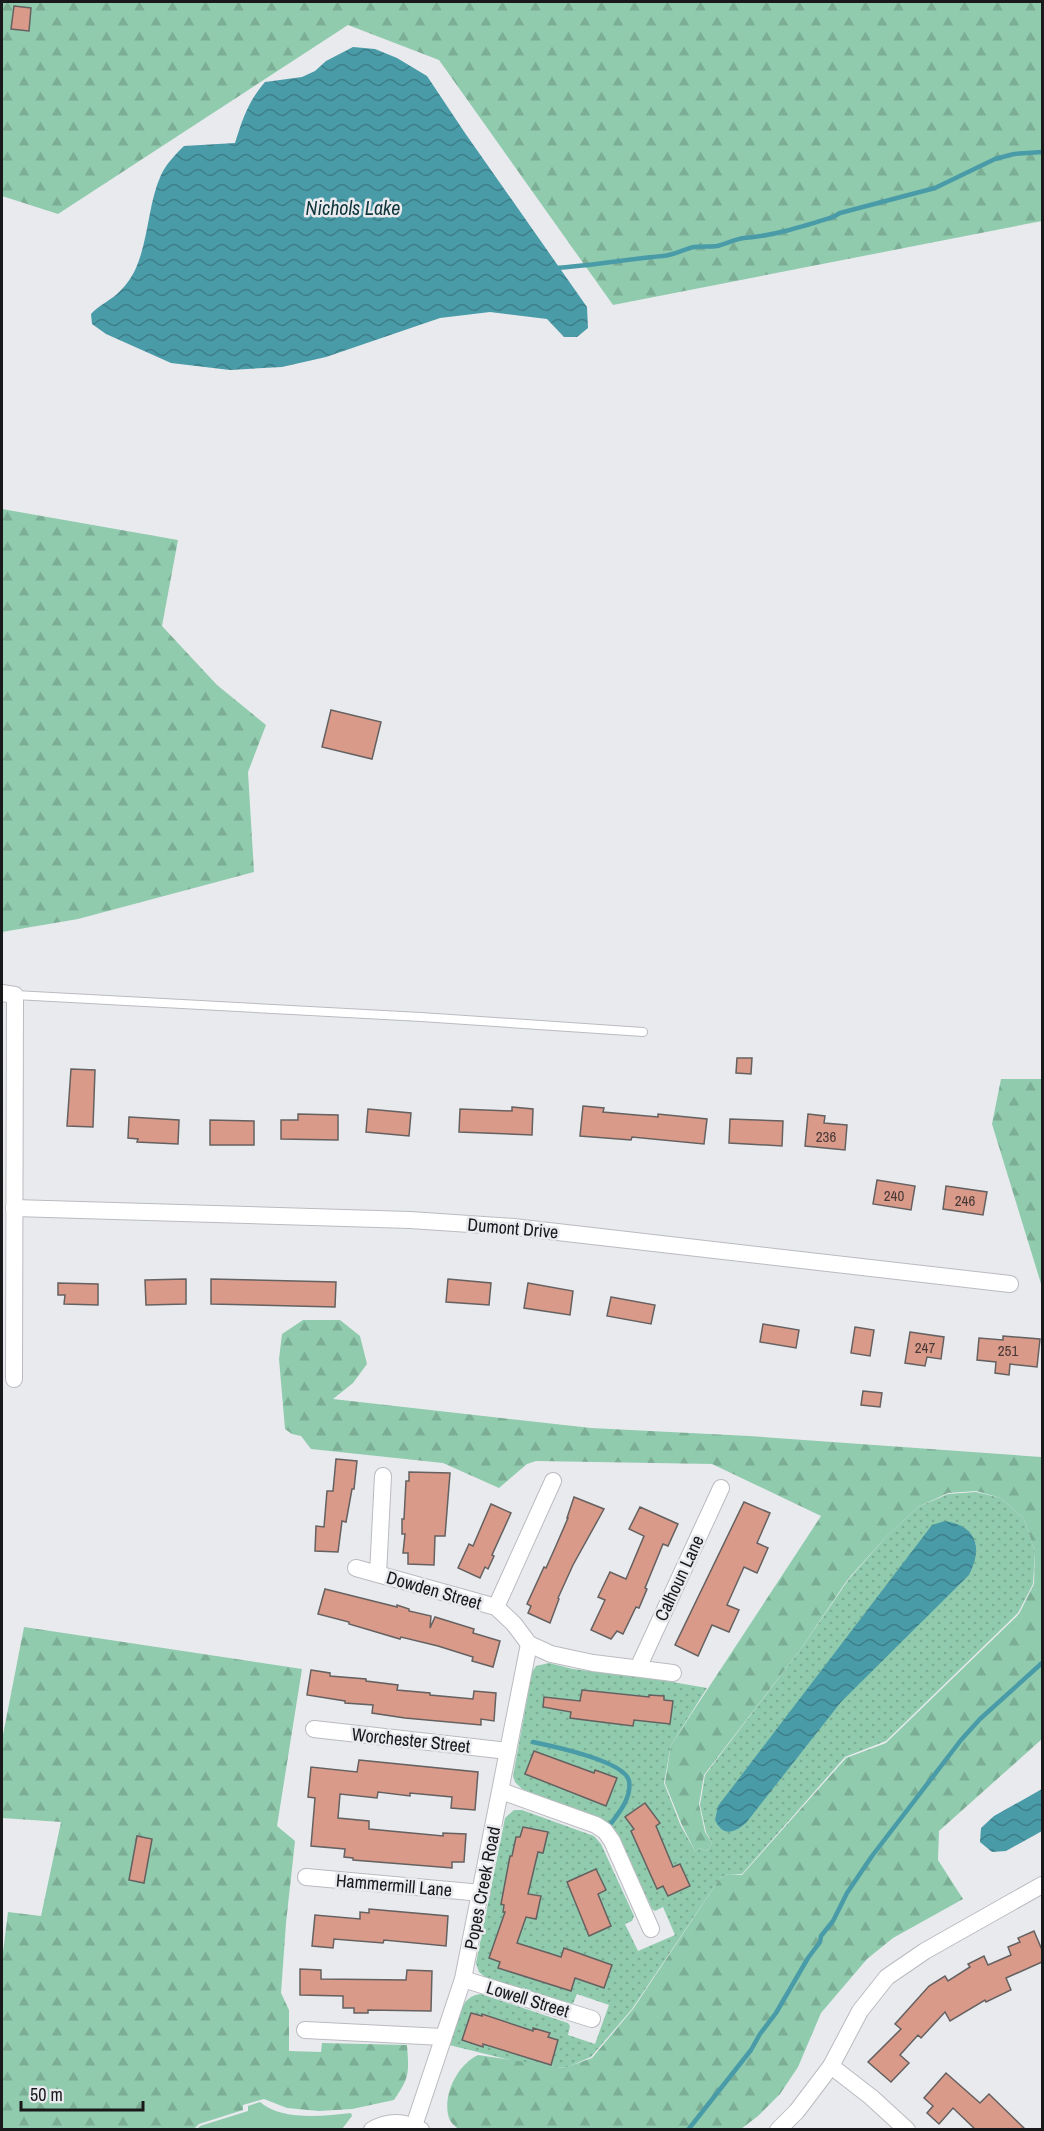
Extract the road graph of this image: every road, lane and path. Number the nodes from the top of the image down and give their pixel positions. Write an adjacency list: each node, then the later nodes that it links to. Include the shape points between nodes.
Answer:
1 (8, 994): 2 (lane); 3 (street)
2 (643, 1032)
3 (14, 1208): 4 (street, Dumont Drive, via 503,1226); 5 (street)
4 (1010, 1284)
5 (14, 1379)
6 (383, 1476): 10 (street)
7 (553, 1481): 11 (street)
8 (721, 1488): 13 (street, Calhoun Lane)
9 (356, 1568): 10 (street, Dowden Street)
10 (378, 1574): 11 (street, Dowden Street)
11 (496, 1607): 12 (street, Dowden Street)
12 (529, 1644): 13 (street, Dowden Street, via 551,1654); 16 (street, Popes Creek Road)
13 (638, 1668): 14 (street, Dowden Street)
14 (673, 1673)
15 (314, 1729): 16 (street, Worchester Street)
16 (508, 1751): 17 (street, Popes Creek Road)
17 (501, 1791): 20 (street, Popes Creek Road); 21 (street, via 605,1831)
18 (306, 1877): 20 (street, Hammermill Lane)
19 (1042, 1885): 26 (street, via 887,1977 860,2011)
20 (482, 1893): 22 (street, Popes Creek Road)
21 (651, 1929)
22 (463, 1980): 23 (street, Lowell Street); 25 (street, Popes Creek Road)
23 (592, 2019)
24 (305, 2030): 25 (street)
25 (443, 2037): 27 (street, Popes Creek Road)
26 (831, 2066): 29 (street, via 797,2111); 30 (street)
27 (417, 2128): 28 (street, via 393,2122)
28 (372, 2130)
29 (777, 2130)
30 (907, 2130)

